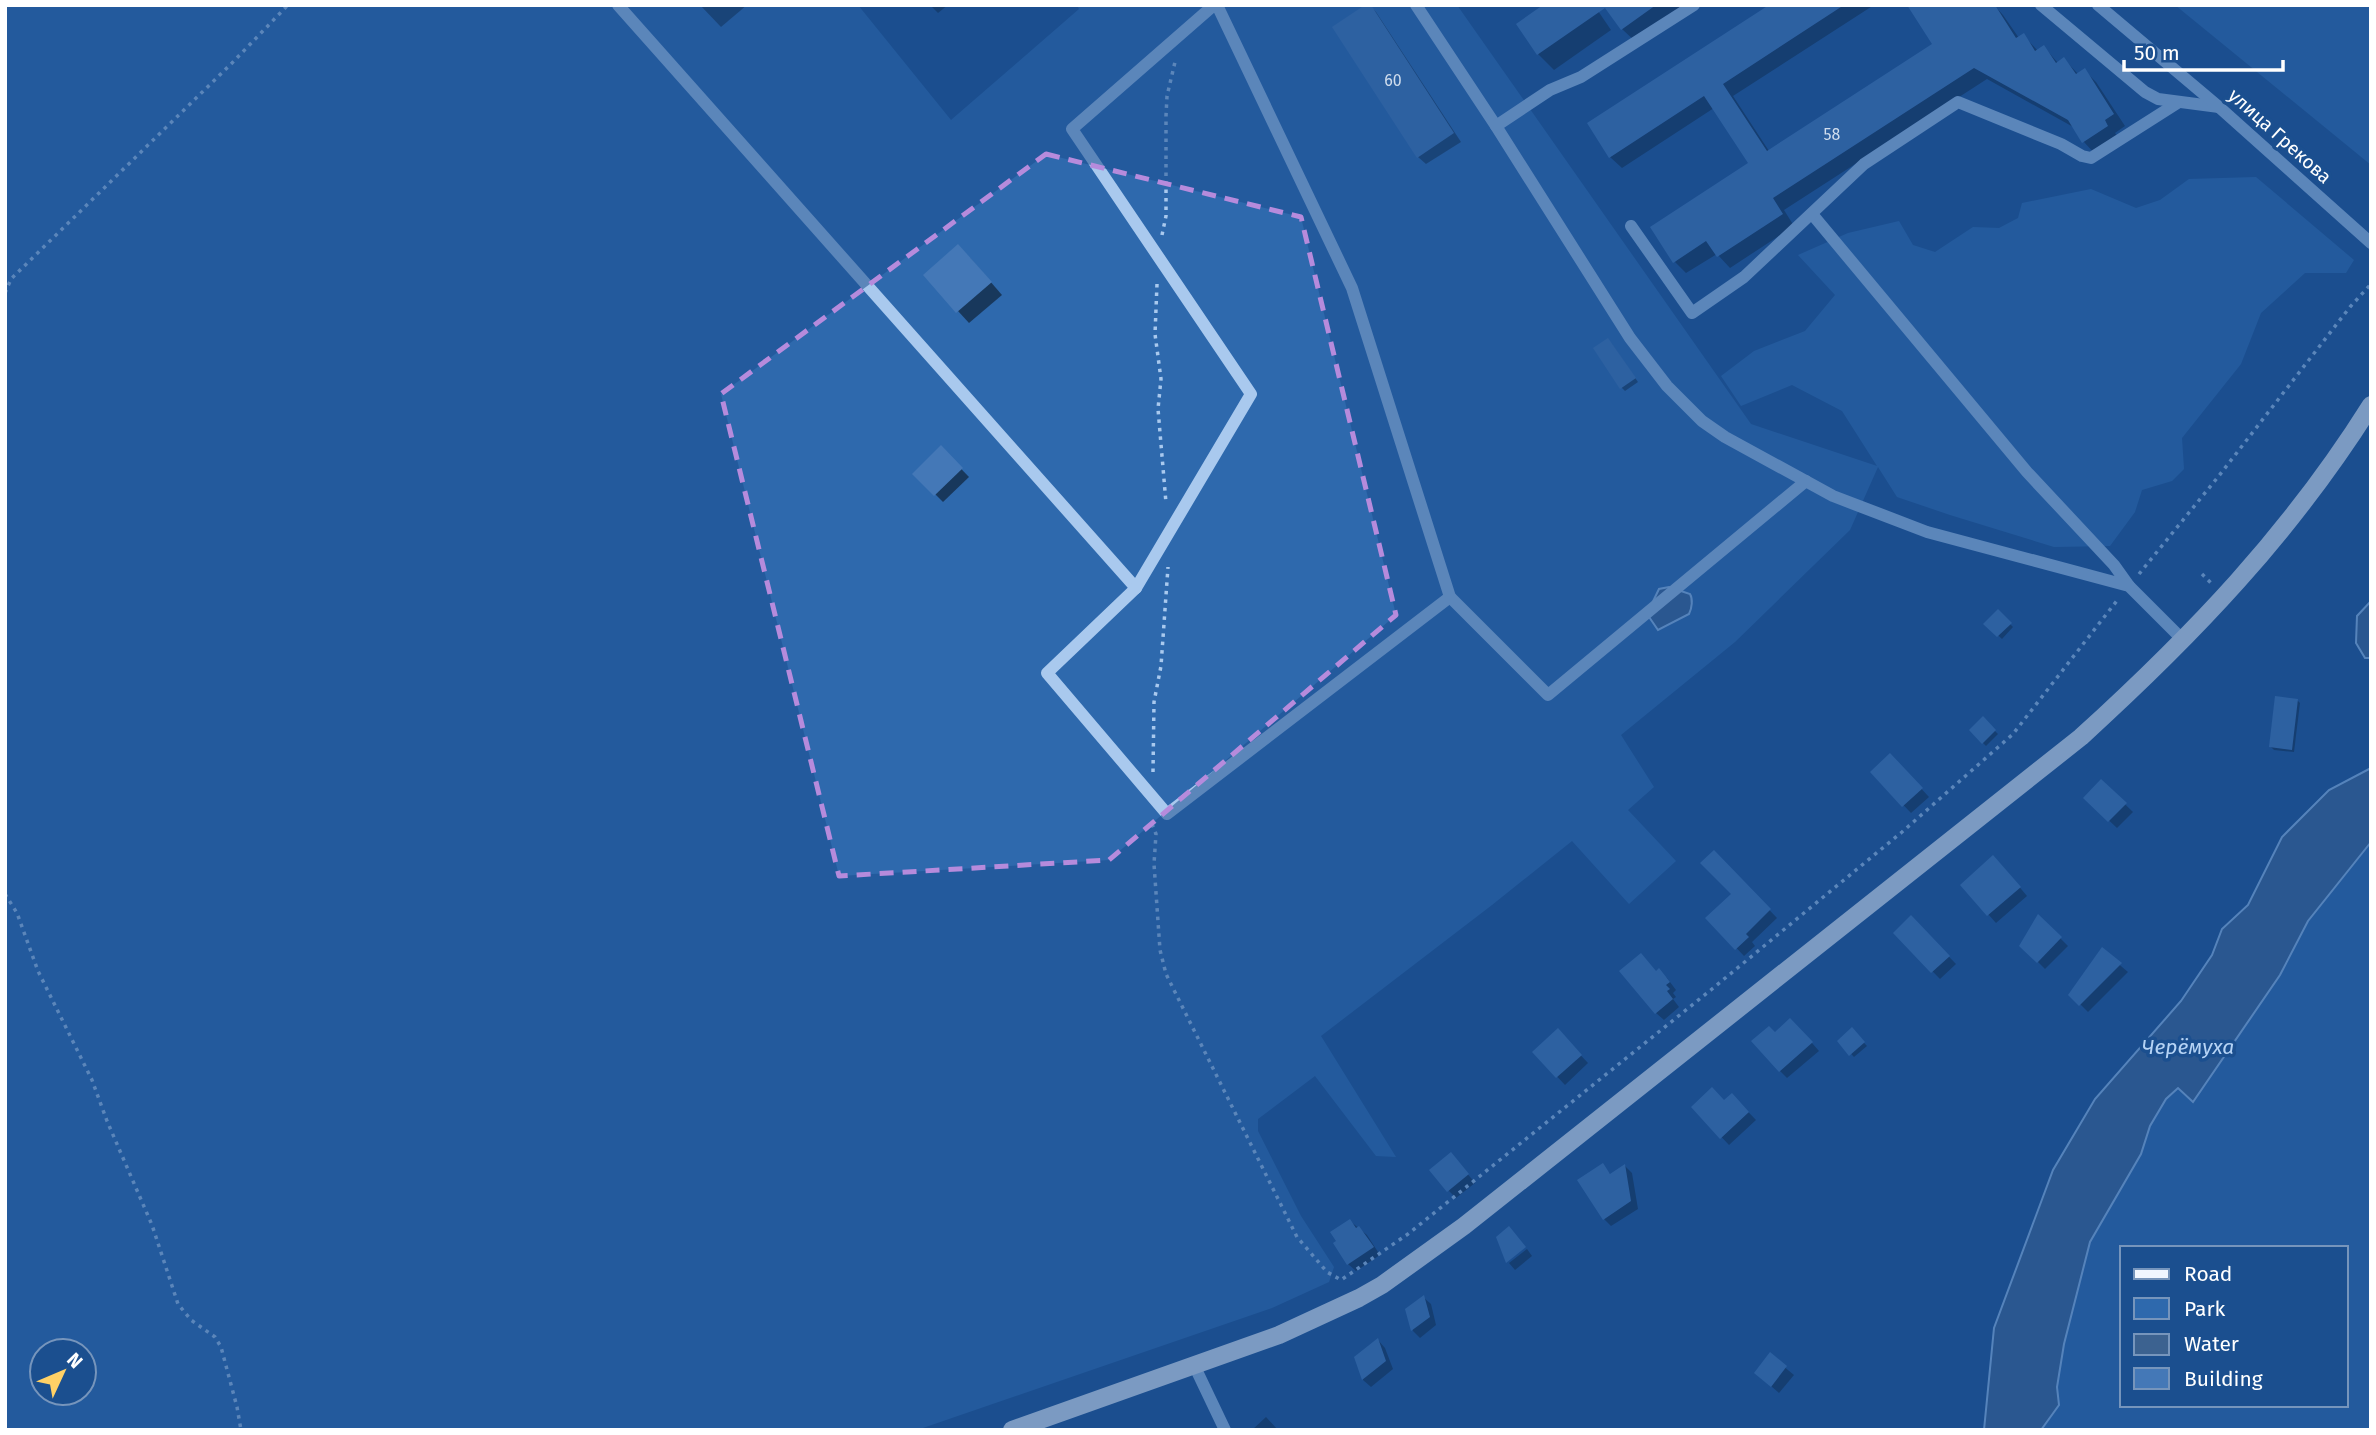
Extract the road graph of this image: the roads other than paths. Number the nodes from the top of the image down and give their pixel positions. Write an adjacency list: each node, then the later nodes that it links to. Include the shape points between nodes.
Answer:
1 (618, 5): 16 (lane)
2 (1215, 5): 16 (lane, via 1072,129 1251,394); 17 (lane, via 1352,288)
3 (1416, 5): 9 (lane)
4 (1694, 5): 9 (lane)
5 (2041, 5): 7 (lane, via 2145,92)
6 (2098, 5): 8 (lane, улица Грекова)
7 (2179, 103): 8 (lane); 10 (lane, via 2091,158 1958,102 1875,156)
8 (2219, 107): 12 (lane, улица Грекова)
9 (1496, 126): 14 (lane, via 1630,338 1667,386 1725,437)
10 (1812, 214): 11 (lane, via 1744,277 1692,313); 15 (lane)
11 (1631, 226)
12 (2371, 243)
13 (2371, 405): 18 (main road, via 2311,494)
14 (1806, 481): 15 (lane, via 1927,532); 17 (lane, via 1548,695)
15 (2129, 586): 18 (lane)
16 (1136, 589): 17 (lane, via 1047,673 1167,814)
17 (1450, 597)
18 (2184, 641): 19 (main road, via 2081,737 1404,1271 1359,1298 1279,1335)
19 (1194, 1365): 20 (main road); 21 (lane)
20 (1012, 1430)
21 (1225, 1430)

